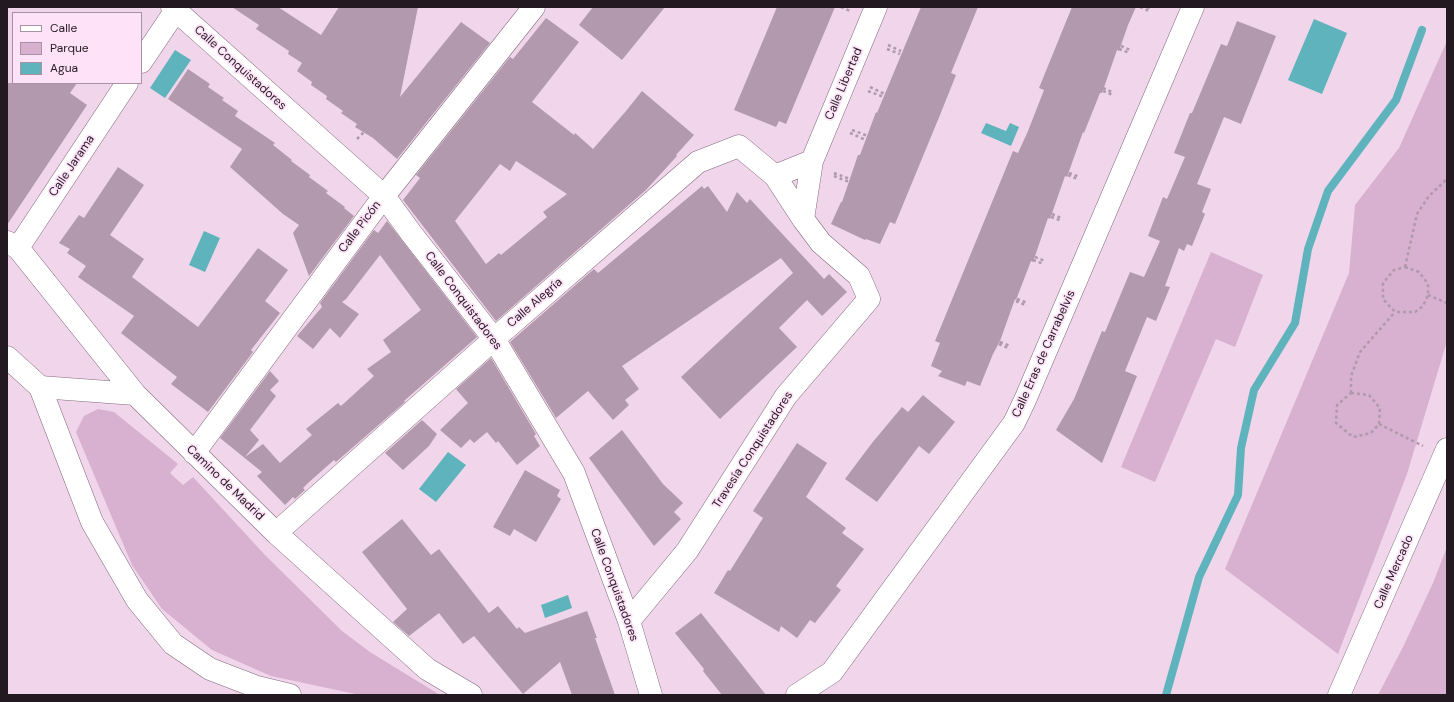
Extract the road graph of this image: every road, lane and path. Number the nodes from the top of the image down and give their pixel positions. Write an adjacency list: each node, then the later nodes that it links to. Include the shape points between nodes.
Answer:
1 (534, 7): 32 (street, Calle Picón)
2 (841, 7): 8 (path)
3 (876, 7): 25 (street, Calle Libertad)
4 (1140, 7): 7 (path)
5 (1193, 7): 60 (street, Calle Eras de Carrabelvis, via 1014,423 832,672)
6 (175, 8): 13 (street); 32 (street, Calle Conquistadores)
7 (1148, 9)
8 (852, 12)
9 (887, 47): 11 (path)
10 (1120, 48): 12 (path)
11 (901, 52)
12 (1131, 52)
13 (142, 60)
14 (126, 84): 36 (street, Calle Jarama)
15 (869, 89): 18 (path)
16 (1103, 89): 17 (path)
17 (1114, 94)
18 (885, 95)
19 (851, 129): 22 (path)
20 (364, 132): 24 (path)
21 (850, 133): 23 (path)
22 (868, 136)
23 (866, 140)
24 (355, 141)
25 (812, 161): 28 (street); 34 (street)
26 (830, 173): 31 (path)
27 (1068, 174): 29 (path)
28 (774, 176): 34 (street); 45 (street, Calle Alegría, via 739,146 698,162)
29 (1080, 179)
30 (1447, 179): 39 (path, via 1429,196 1417,214)
31 (849, 181)
32 (384, 196): 45 (street, Calle Conquistadores); 54 (street, Calle Picón)
33 (1051, 216): 35 (path)
34 (803, 219): 56 (street, Travesía Conquistadores, via 821,243 859,276 869,299 786,396 688,551)
35 (1063, 220)
36 (12, 245): 51 (street, Camino de Madrid)
37 (1034, 258): 38 (path)
38 (1045, 263)
39 (1405, 267): 40 (path, via 1419,272 1428,284); 44 (path, via 1394,270 1383,283 1383,299)
40 (1428, 295): 42 (path); 44 (path, via 1423,306 1415,312)
41 (1017, 300): 43 (path)
42 (1447, 302)
43 (1028, 305)
44 (1395, 312): 50 (path, via 1360,352 1351,376)
45 (494, 339): 55 (street, Calle Alegría); 56 (street, Calle Conquistadores, via 574,473)
46 (999, 343): 47 (path)
47 (1011, 348)
48 (7, 357): 49 (street)
49 (40, 387): 51 (street); 57 (street, via 92,522 137,600 173,644 210,669 257,687)
50 (1351, 393): 52 (path, via 1369,395 1380,408); 52 (path, via 1337,405 1336,423 1353,437 1371,433)
51 (135, 394): 54 (street, Camino de Madrid)
52 (1379, 424): 53 (path)
53 (1446, 452): 61 (street, Calle Mercado)
54 (194, 453): 55 (street, Camino de Madrid)
55 (276, 533): 58 (street, Camino de Madrid, via 426,669)
56 (629, 621): 59 (street, Calle Conquistadores)
57 (290, 695)
58 (471, 695)
59 (651, 695)
60 (797, 695)
61 (1339, 695)

